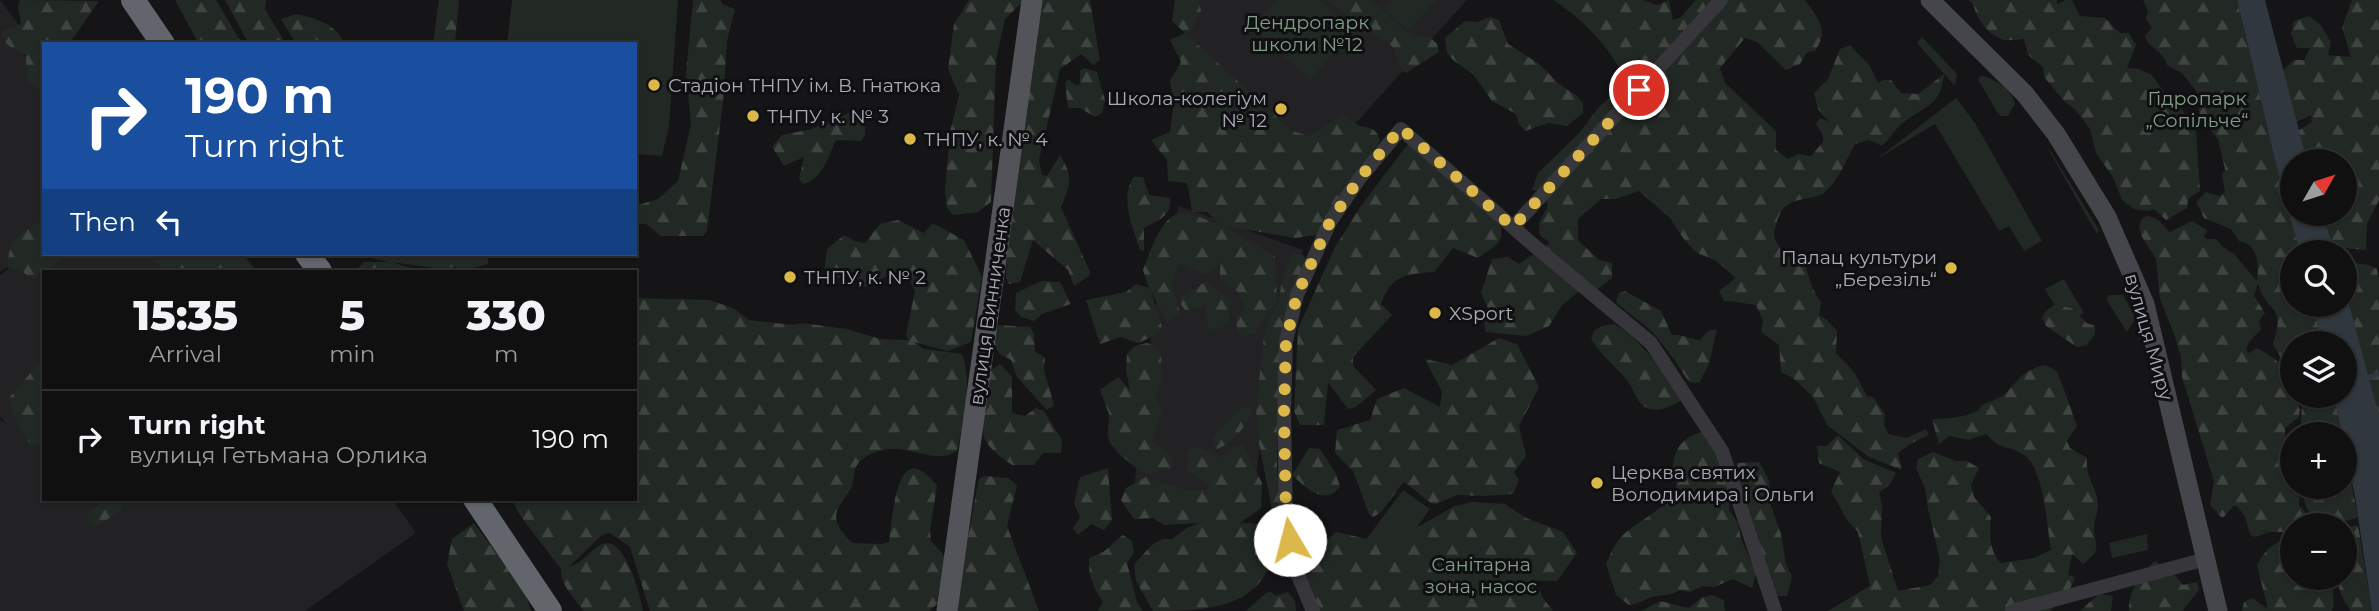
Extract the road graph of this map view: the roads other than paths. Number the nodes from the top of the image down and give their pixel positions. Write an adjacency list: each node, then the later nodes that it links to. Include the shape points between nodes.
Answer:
1 (133, 0): 5 (highway)
2 (1032, 0): 12 (main road, вулиця Винниченка)
3 (1721, 0): 6 (street)
4 (1930, 0): 10 (main road, вулиця Миру, via 2025,94 2056,134 2107,217 2145,304)
5 (162, 42)
6 (1513, 227): 13 (street, via 1401,128 1330,222 1297,295 1286,341 1286,519 1297,573); 14 (street, via 1651,343 1722,451)
7 (309, 256): 8 (highway)
8 (319, 270)
9 (476, 501): 11 (highway)
10 (2206, 559): 15 (street); 16 (main road, вулиця Миру)
11 (551, 611)
12 (947, 611)
13 (1313, 611)
14 (1774, 611)
15 (2012, 611)
16 (2218, 611)

